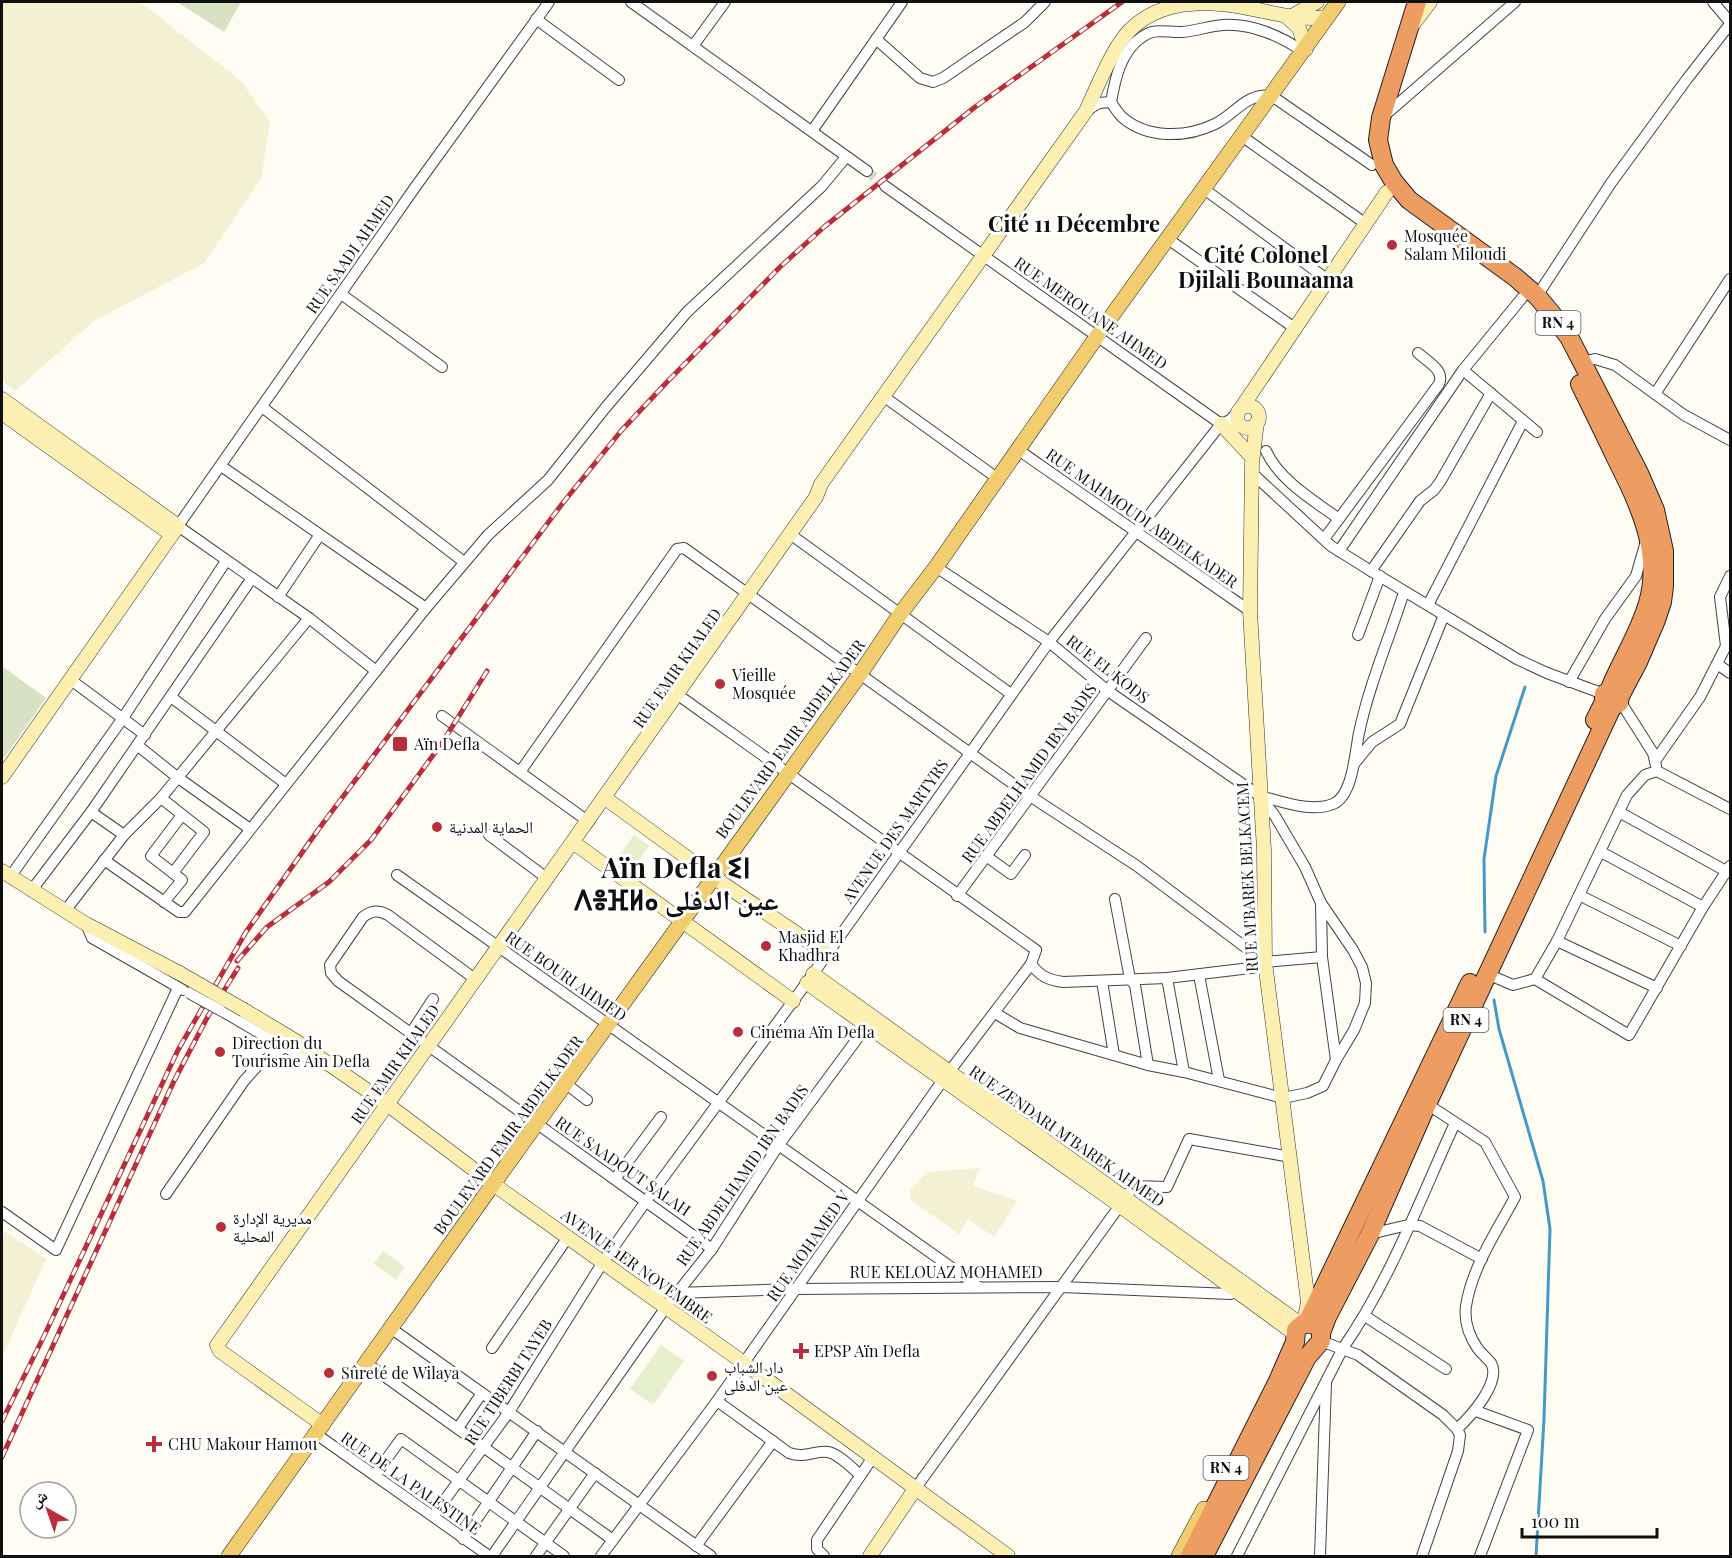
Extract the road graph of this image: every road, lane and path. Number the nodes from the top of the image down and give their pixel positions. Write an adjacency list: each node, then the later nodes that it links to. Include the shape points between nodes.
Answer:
1 (549, 2): 15 (street, RUE SAADI AHMED)
2 (631, 2): 19 (street)
3 (725, 2): 19 (street)
4 (902, 2): 18 (street)
5 (1045, 2): 18 (street, via 1024,22 933,82 920,78)
6 (1317, 2): 14 (street)
7 (1338, 2): 13 (main road, BOULEVARD EMIR ABDELKADER)
8 (1406, 2): 29 (highway, RN 4, via 1371,120)
9 (1418, 2): 17 (highway, RN 4)
10 (1430, 2): 17 (street)
11 (1515, 2): 25 (street)
12 (1713, 2): 16 (street)
13 (1327, 17): 14 (street, RUE EMIR KHALED); 20 (main road, BOULEVARD EMIR ABDELKADER)
14 (1288, 18): 20 (street, via 1302,35); 24 (street, RUE EMIR KHALED, via 1236,6 1194,3 1150,14 1128,32 1118,47)
15 (536, 20): 21 (street); 39 (street, RUE SAADI AHMED)
16 (1731, 23): 40 (street)
17 (1408, 32): 25 (highway, RN 4)
18 (876, 39): 26 (street)
19 (693, 46): 26 (street)
20 (1305, 51): 22 (main road, BOULEVARD EMIR ABDELKADER); 23 (street, via 1238,24 1183,32 1152,31 1142,36 1125,57)
21 (619, 80)
22 (1272, 96): 23 (street, via 1254,96 1214,125 1180,134 1160,134 1142,128 1121,116); 27 (main road, BOULEVARD EMIR ABDELKADER); 29 (street)
23 (1111, 102): 24 (street, via 1099,102)
24 (1086, 111): 36 (street, RUE EMIR KHALED)
25 (1381, 118): 40 (highway, RN 4, via 1379,151 1394,182 1410,200 1515,277)
26 (812, 131): 28 (street)
27 (1243, 137): 32 (main road, BOULEVARD EMIR ABDELKADER); 34 (street)
28 (846, 157): 30 (street); 74 (street, via 822,186 687,312 548,480 494,528)
29 (1372, 165): 33 (highway, RN 4)
30 (867, 171)
31 (885, 186): 36 (street, RUE MEROUANE AHMED)
32 (1204, 189): 35 (main road, BOULEVARD EMIR ABDELKADER); 38 (street)
33 (1388, 192): 34 (street); 40 (highway, RN 4, via 1407,214)
34 (1366, 224): 38 (street)
35 (1168, 239): 41 (street); 42 (main road, BOULEVARD EMIR ABDELKADER)
36 (983, 256): 42 (street, RUE MEROUANE AHMED); 50 (street, RUE EMIR KHALED)
37 (1731, 279): 49 (street)
38 (1328, 280): 41 (street)
39 (341, 294): 46 (street); 52 (street, RUE SAADI AHMED)
40 (1529, 297): 44 (highway, RN 4, via 1569,337); 47 (street); 69 (highway, RN 4, via 1563,349)
41 (1296, 329): 45 (street)
42 (1098, 335): 57 (street, RUE MEROUANE AHMED); 60 (main road, BOULEVARD EMIR ABDELKADER)
43 (1418, 353): 65 (street, via 1442,378)
44 (1582, 362): 49 (street, via 1595,359 1614,365); 102 (highway, RN 4, via 1639,473 1655,510 1664,551 1664,586 1656,621 1638,662)
45 (1271, 363): 53 (street); 56 (street)
46 (441, 367)
47 (1463, 370): 48 (street); 72 (street)
48 (1491, 393): 55 (street); 76 (street, via 1440,482 1420,501)
49 (1655, 394): 59 (street)
50 (883, 396): 64 (street); 68 (street, RUE EMIR KHALED)
51 (2, 399): 66 (street)
52 (262, 407): 63 (street, RUE SAADI AHMED); 74 (street)
53 (1239, 410): 56 (street, via 1237,421); 56 (street, via 1250,405); 57 (street, AVENUE DES MARTYRS)
54 (2, 413): 66 (street)
55 (1523, 421): 58 (street); 82 (street)
56 (1251, 422): 57 (street); 62 (street, RUE M'BAREK BELKACEM)
57 (1221, 423): 62 (street); 67 (street, AVENUE DES MARTYRS)
58 (1537, 432)
59 (1731, 440)
60 (1017, 449): 64 (main road, BOULEVARD EMIR ABDELKADER); 67 (street, RUE MAHMOUDI ABDELKADER)
61 (1266, 451): 65 (street, via 1292,484)
62 (1251, 463): 71 (street); 84 (street, RUE M'BAREK BELKACEM)
63 (221, 466): 66 (street, RUE SAADI AHMED); 70 (street)
64 (997, 478): 75 (main road, BOULEVARD EMIR ABDELKADER)
65 (1339, 519): 71 (street)
66 (175, 530): 73 (street); 96 (street)
67 (1136, 532): 84 (street, RUE MAHMOUDI ABDELKADER); 90 (street, AVENUE DES MARTYRS)
68 (790, 534): 80 (street, RUE EMIR KHALED); 85 (street)
69 (1648, 534): 97 (street, via 1636,576 1605,619); 102 (highway, RN 4, via 1652,568 1649,600)
70 (319, 536): 81 (street); 83 (street)
71 (1324, 539): 72 (street)
72 (1339, 551): 76 (street)
73 (226, 561): 78 (street); 104 (street)
74 (464, 562): 83 (street)
75 (936, 567): 85 (main road, BOULEVARD EMIR ABDELKADER); 90 (street, RUE EL KODS)
76 (1375, 574): 79 (street); 88 (street)
77 (1731, 576): 91 (street, via 1720,597)
78 (252, 578): 81 (street); 101 (street)
79 (1404, 592): 82 (street); 109 (street, via 1363,713)
80 (748, 596): 95 (street); 100 (street, RUE EMIR KHALED); 111 (street, via 684,548 677,549)
81 (278, 597): 87 (street)
82 (1428, 605): 86 (street)
83 (426, 608): 93 (street)
84 (1250, 611): 117 (street, RUE M'BAREK BELKACEM)
85 (901, 613): 95 (main road, BOULEVARD EMIR ABDELKADER); 99 (street)
86 (1444, 615): 97 (street, via 1517,659); 109 (street, via 1400,724 1372,741)
87 (309, 618): 93 (street); 105 (street)
88 (1358, 635)
89 (1146, 638): 98 (street, RUE ABDELHAMID IBN BADIS)
90 (1049, 642): 98 (street, RUE EL KODS); 99 (street, AVENUE DES MARTYRS)
91 (1728, 648): 92 (street)
92 (1717, 664): 94 (street); 110 (street)
93 (376, 671): 115 (street)
94 (1731, 673)
95 (860, 674): 108 (street); 112 (main road, BOULEVARD EMIR ABDELKADER)
96 (71, 680): 104 (street); 113 (street)
97 (1569, 682): 102 (street)
98 (1108, 691): 116 (street, RUE ABDELHAMID IBN BADIS); 117 (street, RUE EL KODS)
99 (1011, 694): 108 (street, AVENUE DES MARTYRS)
100 (678, 695): 112 (street); 119 (street, RUE EMIR KHALED)
101 (171, 697): 105 (street); 106 (street)
102 (1612, 699): 110 (street, via 1653,753); 157 (highway, RN 4); 215 (highway, RN 4)
103 (442, 716): 111 (street)
104 (123, 718): 106 (street); 136 (street)
105 (217, 732): 114 (street); 115 (street)
106 (145, 735): 107 (street)
107 (137, 745): 114 (street); 121 (street)
108 (969, 753): 116 (street); 129 (street, AVENUE DES MARTYRS)
109 (1354, 765): 117 (street, via 1345,793 1334,804 1298,805)
110 (1656, 766): 120 (street); 122 (street, via 1627,795)
111 (520, 772): 124 (street)
112 (788, 773): 129 (street); 138 (main road, BOULEVARD EMIR ABDELKADER)
113 (2, 777)
114 (177, 777): 118 (street); 125 (street)
115 (286, 784): 125 (street)
116 (1030, 796): 132 (street, RUE ABDELHAMID IBN BADIS); 156 (street, via 1137,866)
117 (1260, 796): 145 (street, via 1305,867); 156 (street, RUE M'BAREK BELKACEM)
118 (161, 798): 123 (street); 127 (street)
119 (605, 798): 124 (street, RUE EMIR KHALED); 138 (street)
120 (1731, 809)
121 (91, 812): 127 (street); 140 (street)
122 (1619, 812): 130 (street); 134 (street)
123 (182, 816): 135 (street, via 151,856); 135 (street, via 204,832)
124 (589, 822): 128 (street, RUE EMIR KHALED)
125 (250, 829): 144 (street, via 185,912)
126 (489, 835): 139 (street)
127 (124, 836): 133 (street)
128 (574, 843): 139 (street, RUE EMIR KHALED); 148 (street)
129 (899, 851): 142 (street); 153 (street, AVENUE DES MARTYRS)
130 (1601, 852): 141 (street); 146 (street)
131 (1024, 855): 132 (street, via 1011,874)
132 (986, 856): 142 (street, RUE ABDELHAMID IBN BADIS)
133 (104, 860): 144 (street); 147 (street)
134 (1728, 869): 146 (street)
135 (173, 873): 144 (street, via 182,880)
136 (6, 874): 140 (street, AVENUE 1ER NOVEMBRE)
137 (397, 875): 152 (street, RUE BOURI AHMED)
138 (714, 877): 148 (main road, BOULEVARD EMIR ABDELKADER); 153 (street)
139 (548, 879): 152 (street, RUE EMIR KHALED)
140 (31, 891): 147 (street, AVENUE 1ER NOVEMBRE)
141 (1579, 895): 150 (street); 151 (street)
142 (957, 896): 155 (street, RUE MOHAMED V, via 1035,950)
143 (1115, 899): 162 (street)
144 (164, 902)
145 (1321, 903): 154 (street); 176 (street, via 1353,950 1366,983 1365,1003)
146 (1703, 907): 151 (street)
147 (65, 911): 149 (street, AVENUE 1ER NOVEMBRE)
148 (682, 921): 168 (street); 171 (main road, BOULEVARD EMIR ABDELKADER)
149 (86, 924): 165 (street, via 92,938); 178 (street, AVENUE 1ER NOVEMBRE, bridge, via 244,1010)
150 (1557, 941): 163 (street); 166 (street)
151 (1681, 946): 166 (street)
152 (498, 947): 160 (street, RUE EMIR KHALED); 171 (street, RUE BOURI AHMED)
153 (827, 954): 161 (street, AVENUE DES MARTYRS)
154 (1322, 957): 156 (street); 176 (street)
155 (1031, 964): 164 (street, via 1047,980); 169 (street, RUE MOHAMED V)
156 (1266, 964): 158 (street); 183 (street, RUE M'BAREK BELKACEM)
157 (1487, 974): 163 (street, via 1512,985); 187 (highway, RN 4)
158 (1199, 975): 159 (street); 181 (street)
159 (1167, 978): 162 (street); 179 (street)
160 (475, 979): 172 (street, RUE SAADOUT SALAH, via 383,912 373,911 363,917 333,959 331,973); 173 (street, RUE EMIR KHALED)
161 (810, 979): 168 (street, AVENUE DES MARTYRS); 170 (street)
162 (1130, 979): 164 (street); 177 (street, via 1135,985)
163 (1535, 979): 166 (street, via 1629,1035)
164 (1102, 981): 175 (street)
165 (178, 988): 174 (street, bridge); 199 (street, via 56,1250)
166 (1657, 988)
167 (433, 999): 172 (street)
168 (794, 1001): 185 (street, AVENUE DES MARTYRS)
169 (994, 1013): 175 (street, via 1020,1028); 180 (street, RUE MOHAMED V)
170 (870, 1022): 180 (street); 191 (street, RUE ABDELHAMID IBN BADIS)
171 (609, 1024): 182 (main road, BOULEVARD EMIR ABDELKADER); 185 (street, RUE BOURI AHMED)
172 (411, 1033): 173 (street, RUE SAADOUT SALAH)
173 (428, 1046): 186 (street, RUE EMIR KHALED); 189 (street, RUE SAADOUT SALAH)
174 (285, 1047): 178 (street); 195 (street, via 259,1064 244,1082)
175 (1114, 1055): 177 (street)
176 (1335, 1060): 183 (street, via 1323,1086)
177 (1148, 1065): 179 (street)
178 (334, 1067): 186 (street, AVENUE 1ER NOVEMBRE)
179 (1184, 1072): 181 (street)
180 (947, 1076): 197 (street); 198 (street, RUE MOHAMED V)
181 (1219, 1080): 183 (street)
182 (565, 1083): 184 (street); 189 (main road, BOULEVARD EMIR ABDELKADER)
183 (1283, 1098): 192 (street, RUE M'BAREK BELKACEM)
184 (587, 1100)
185 (718, 1103): 191 (street, RUE BOURI AHMED); 196 (street, AVENUE DES MARTYRS)
186 (387, 1104): 194 (street, AVENUE 1ER NOVEMBRE); 229 (street, RUE EMIR KHALED, via 218,1345 220,1351)
187 (1427, 1104): 190 (street); 201 (highway, RN 4)
188 (661, 1117): 193 (street)
189 (537, 1123): 193 (street, RUE SAADOUT SALAH); 194 (main road, BOULEVARD EMIR ABDELKADER)
190 (1455, 1123): 200 (street); 204 (street, via 1485,1142 1515,1197)
191 (778, 1146): 198 (street, RUE BOURI AHMED); 203 (street, RUE ABDELHAMID IBN BADIS)
192 (1291, 1157): 197 (street, via 1189,1139 1167,1187 1134,1186); 215 (street, RUE M'BAREK BELKACEM, via 1308,1302)
193 (615, 1179): 196 (street, RUE SAADOUT SALAH)
194 (493, 1184): 202 (street, AVENUE 1ER NOVEMBRE); 214 (main road, BOULEVARD EMIR ABDELKADER)
195 (166, 1194)
196 (646, 1201): 203 (street, RUE SAADOUT SALAH); 205 (street, AVENUE DES MARTYRS)
197 (1122, 1201): 206 (street); 208 (street)
198 (857, 1202): 207 (street, RUE BOURI AHMED); 209 (street, RUE MOHAMED V)
199 (2, 1212)
200 (1408, 1225): 201 (street); 204 (street, via 1420,1226); 213 (street)
201 (1370, 1234): 215 (highway, RN 4, via 1327,1317)
202 (568, 1237): 205 (street, AVENUE 1ER NOVEMBRE); 216 (street)
203 (712, 1249): 211 (street, RUE ABDELHAMID IBN BADIS)
204 (1482, 1259): 225 (street, via 1466,1307 1466,1324 1478,1349 1492,1364 1493,1374)
205 (603, 1262): 210 (street, AVENUE 1ER NOVEMBRE); 226 (street, RUE TIBERBI TAYEB)
206 (1237, 1285): 208 (street, RUE KELOUAZ MOHAMED, via 1231,1294); 215 (street)
207 (979, 1287): 208 (street, RUE KELOUAZ MOHAMED); 209 (street, RUE KELOUAZ MOHAMED)
208 (1062, 1287): 241 (street)
209 (795, 1289): 211 (street, RUE KELOUAZ MOHAMED); 219 (street, RUE MOHAMED V)
210 (644, 1291): 211 (street, RUE KELOUAZ MOHAMED); 212 (street, AVENUE 1ER NOVEMBRE)
211 (676, 1293): 212 (street, RUE ABDELHAMID IBN BADIS)
212 (666, 1307): 219 (street, AVENUE 1ER NOVEMBRE); 233 (street, RUE ABDELHAMID IBN BADIS)
213 (1365, 1316): 217 (street); 220 (street)
214 (392, 1329): 218 (main road, BOULEVARD EMIR ABDELKADER); 223 (street)
215 (1307, 1334): 217 (street); 222 (highway, RN 4)
216 (492, 1348)
217 (1343, 1348): 221 (street); 228 (street, via 1443,1414)
218 (366, 1363): 227 (street); 229 (main road, BOULEVARD EMIR ABDELKADER)
219 (744, 1363): 224 (street, RUE MOHAMED V); 234 (street, AVENUE 1ER NOVEMBRE)
220 (1446, 1369)
221 (1326, 1379): 264 (street); 265 (street)
222 (1286, 1382): 260 (main road, RN 4, via 1240,1444); 261 (highway, RN 4); 262 (highway, RN 4); 263 (main road, RN 4, via 1277,1426)
223 (482, 1393): 226 (street); 227 (street)
224 (717, 1401): 231 (street); 243 (street, RUE MOHAMED V)
225 (1476, 1411): 228 (street); 267 (street, via 1528,1430)
226 (508, 1412): 230 (street); 232 (street, RUE TIBERBI TAYEB)
227 (458, 1428): 232 (street)
228 (1457, 1429): 266 (street, via 1458,1451)
229 (320, 1430): 237 (street, RUE DE LA PALESTINE); 251 (main road, BOULEVARD EMIR ABDELKADER)
230 (537, 1431): 233 (street); 235 (street)
231 (773, 1441): 238 (street, via 799,1456 827,1452 835,1455); 250 (street)
232 (484, 1447): 235 (street); 239 (street, RUE TIBERBI TAYEB)
233 (566, 1451): 236 (street); 240 (street, RUE ABDELHAMID IBN BADIS)
234 (873, 1457): 238 (street); 241 (street, AVENUE 1ER NOVEMBRE)
235 (512, 1468): 240 (street); 242 (street)
236 (595, 1473): 243 (street); 244 (street)
237 (375, 1474): 239 (street, via 401,1438); 245 (street, RUE DE LA PALESTINE)
238 (860, 1475): 257 (street, via 817,1540 817,1549)
239 (460, 1480): 242 (street); 245 (street, RUE TIBERBI TAYEB)
240 (540, 1488): 244 (street); 246 (street, RUE ABDELHAMID IBN BADIS)
241 (915, 1489): 258 (street); 259 (street, AVENUE 1ER NOVEMBRE)
242 (489, 1502): 246 (street); 247 (street)
243 (638, 1504): 248 (street, RUE MOHAMED V); 250 (street)
244 (569, 1510): 248 (street); 249 (street)
245 (434, 1516): 247 (street, RUE DE LA PALESTINE)
246 (517, 1522): 249 (street); 252 (street, RUE ABDELHAMID IBN BADIS)
247 (464, 1539): 252 (street, RUE DE LA PALESTINE)
248 (613, 1540): 255 (street, RUE MOHAMED V)
249 (546, 1543): 253 (street); 254 (street)
250 (696, 1546): 256 (street)
251 (229, 1557)
252 (491, 1557)
253 (536, 1557)
254 (564, 1557)
255 (601, 1557)
256 (711, 1557)
257 (824, 1557)
258 (870, 1557)
259 (1008, 1557)
260 (1179, 1557)
261 (1190, 1557)
262 (1204, 1557)
263 (1214, 1557)
264 (1238, 1557)
265 (1320, 1557)
266 (1422, 1557)
267 (1480, 1557)

